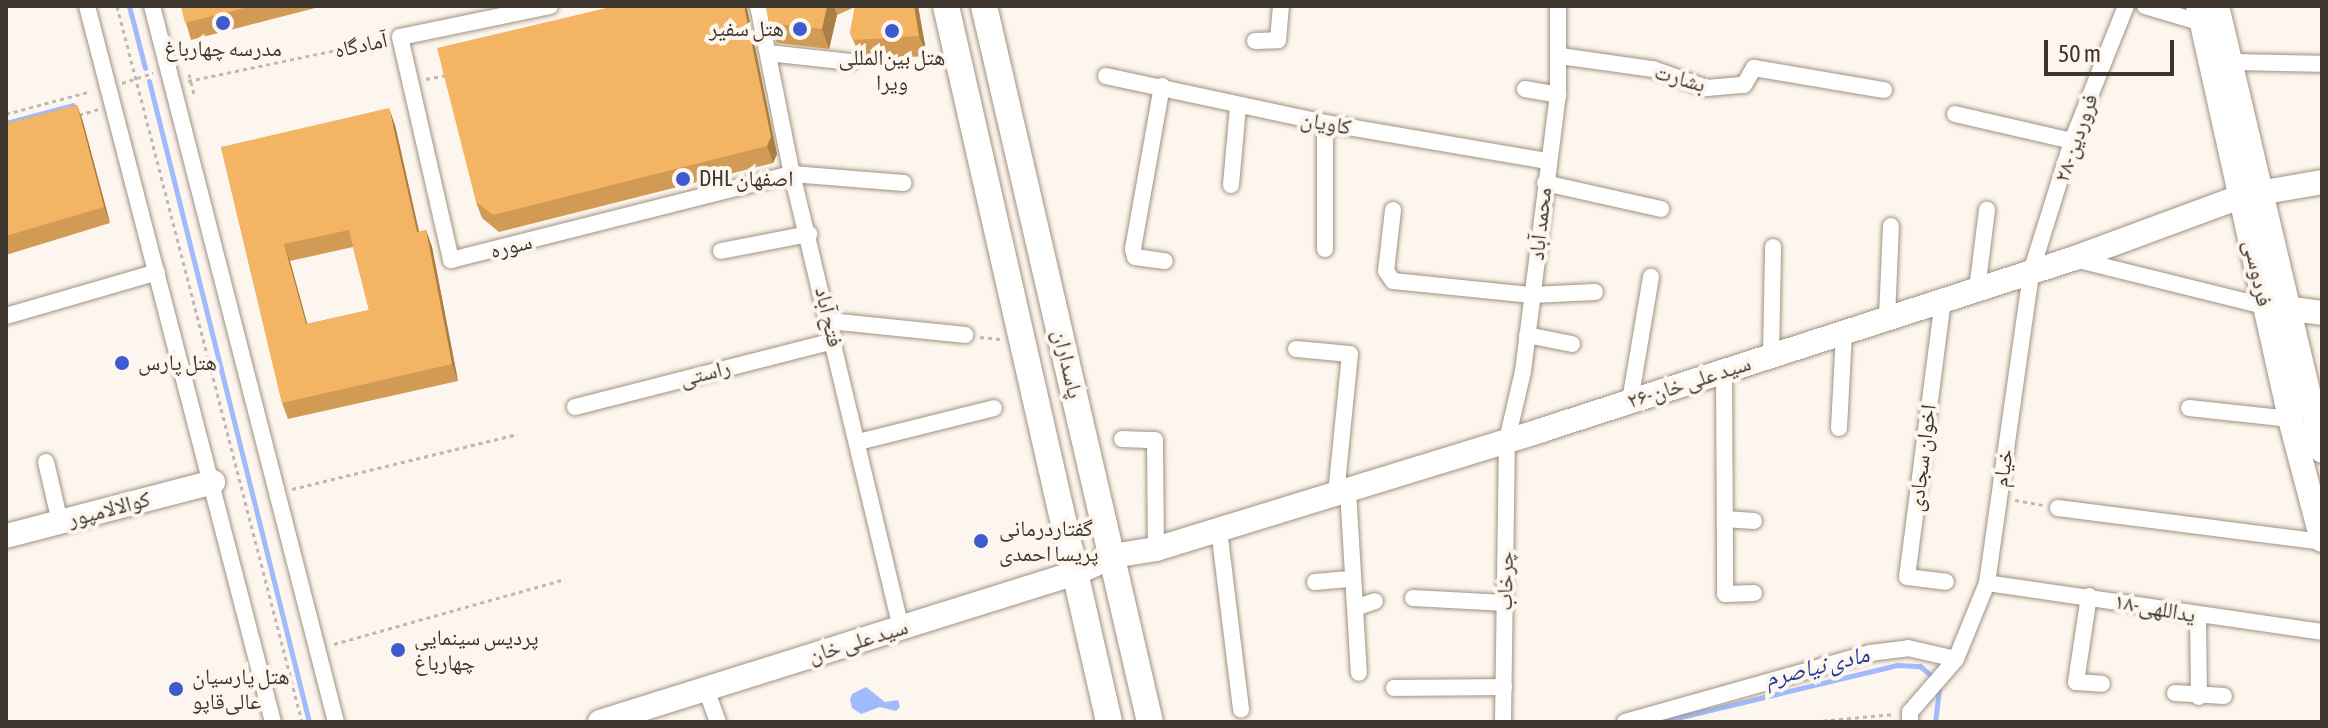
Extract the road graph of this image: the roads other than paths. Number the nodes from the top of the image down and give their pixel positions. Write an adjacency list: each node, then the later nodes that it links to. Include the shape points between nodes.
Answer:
1 (87, 6): 45 (street)
2 (152, 6): 116 (street)
3 (550, 6): 12 (street, آمادگاه)
4 (758, 6): 14 (street, فتح آباد)
5 (946, 6): 83 (main road, پاسداران)
6 (984, 6): 78 (main road, پاسداران)
7 (1281, 6): 13 (street, via 1278,40)
8 (1558, 6): 15 (street, محمد آباد)
9 (2145, 6): 11 (street)
10 (2121, 7): 27 (street, ۲۸-فروردین)
11 (2206, 12): 17 (main road, فردوسی); 34 (main road, فردوسی)
12 (400, 37): 29 (street, سوره, via 451,260)
13 (1255, 41)
14 (768, 53): 16 (street); 29 (street, فتح آباد)
15 (1560, 56): 22 (street, بشارت, via 1653,69 1707,88 1744,85 1754,68); 23 (street, محمد آباد)
16 (851, 62)
17 (2230, 62): 18 (street); 34 (main road, فردوسی)
18 (2322, 64)
19 (1106, 76): 20 (street, کاویان)
20 (1162, 86): 24 (street, کاویان); 44 (street, via 1133,249 1135,257)
21 (1525, 89): 23 (street)
22 (1884, 90)
23 (1558, 95): 28 (street, محمد آباد)
24 (1238, 106): 26 (street, کاویان); 33 (street)
25 (1955, 114): 27 (street)
26 (1325, 123): 28 (street, کاویان); 41 (street)
27 (2072, 141): 46 (street, ۲۸-فروردین)
28 (1548, 161): 32 (street, محمد آباد)
29 (792, 174): 31 (street); 39 (street, فتح آباد)
30 (2322, 182): 34 (main road, ۲۶-سید علی خان)
31 (904, 183)
32 (1545, 183): 35 (street); 50 (street, محمد آباد)
33 (1231, 185)
34 (2251, 194): 43 (main road, ۲۶-سید علی خان); 52 (main road, فردوسی)
35 (1661, 209)
36 (1393, 210): 50 (street, via 1388,278)
37 (1987, 210): 48 (street)
38 (1891, 226): 55 (street)
39 (809, 234): 42 (street); 56 (street, فتح آباد)
40 (1773, 247): 63 (street)
41 (1325, 249)
42 (721, 251)
43 (2072, 259): 46 (main road, ۲۶-سید علی خان); 52 (street)
44 (1165, 261)
45 (157, 272): 54 (street); 76 (street)
46 (2031, 272): 48 (main road, ۲۶-سید علی خان); 93 (street, خیام)
47 (1651, 277): 65 (street)
48 (1977, 289): 51 (main road, ۲۶-سید علی خان)
49 (1595, 292): 50 (street)
50 (1532, 295): 59 (street, محمد آباد)
51 (1943, 300): 55 (main road, ۲۶-سید علی خان); 92 (street, اخوان سجادی, via 1907,577)
52 (2276, 307): 53 (main road); 69 (main road, فردوسی); 74 (main road, فردوسی)
53 (2322, 313)
54 (6, 316)
55 (1887, 317): 57 (main road, ۲۶-سید علی خان)
56 (830, 321): 58 (street); 60 (street, فتح آباد)
57 (1844, 332): 63 (main road, ۲۶-سید علی خان); 70 (street)
58 (965, 335)
59 (1527, 335): 61 (street); 72 (street, محمد آباد)
60 (834, 341): 66 (street, راستی); 73 (street, فتح آباد)
61 (1572, 344)
62 (1296, 349): 77 (street, via 1350,354)
63 (1771, 355): 64 (main road, ۲۶-سید علی خان)
64 (1724, 370): 65 (main road, ۲۶-سید علی خان); 80 (street)
65 (1630, 401): 72 (main road, ۲۶-سید علی خان)
66 (575, 407)
67 (994, 408): 73 (street)
68 (2189, 408): 69 (street)
69 (2290, 419): 86 (main road, فردوسی)
70 (1839, 428)
71 (1122, 439): 87 (street, via 1162,439)
72 (1507, 440): 77 (main road, ۲۶-سید علی خان); 98 (street, چرخاب)
73 (858, 442): 101 (street, فتح آباد)
74 (2322, 451)
75 (46, 462): 82 (street)
76 (213, 482): 82 (main road, کوالالامپور); 115 (street)
77 (1342, 492): 84 (main road, ۲۶-سید علی خان); 90 (street)
78 (1101, 505): 83 (main road, via 1101,532 1092,537 1082,538); 88 (main road, پاسداران)
79 (2058, 508): 86 (street)
80 (1725, 519): 81 (street); 94 (street, via 1725,594)
81 (1754, 521)
82 (60, 522): 85 (main road, کوالالامپور)
83 (1064, 522): 89 (main road, پاسداران)
84 (1219, 530): 87 (main road, ۲۶-سید علی خان); 112 (street)
85 (6, 536)
86 (2322, 541)
87 (1156, 549): 88 (main road, ۲۶-سید علی خان)
88 (1113, 556): 89 (main road, سید علی خان); 120 (main road, پاسداران)
89 (1076, 573): 101 (main road, سید علی خان); 119 (main road, پاسداران)
90 (1353, 579): 91 (street); 99 (street)
91 (1315, 582)
92 (1946, 582)
93 (1987, 583): 95 (street, ۱۸-یداللهی); 103 (street, خیام)
94 (1754, 593)
95 (2089, 596): 100 (street, ۱۸-یداللهی); 105 (street, via 2076,682)
96 (1413, 598): 98 (street)
97 (1375, 601): 99 (street)
98 (1505, 603): 106 (street, چرخاب)
99 (1355, 608): 104 (street)
100 (2198, 616): 102 (street, ۱۸-یداللهی); 111 (street)
101 (901, 628): 108 (main road, سید علی خان)
102 (2322, 632)
103 (1956, 659): 114 (street, خیام); 122 (street, via 1908,648 1870,653)
104 (1359, 673)
105 (2102, 684)
106 (1504, 687): 107 (street); 121 (street, چرخاب)
107 (1394, 688)
108 (706, 689): 113 (main road, سید علی خان); 118 (street)
109 (2175, 693): 111 (street)
110 (2224, 696): 111 (street)
111 (2199, 697)
112 (1241, 710)
113 (645, 715): 117 (main road, سید علی خان)
114 (1910, 717)
115 (273, 722)
116 (336, 722)
117 (600, 722)
118 (718, 722)
119 (1109, 722)
120 (1150, 722)
121 (1503, 722)
122 (1625, 722)

